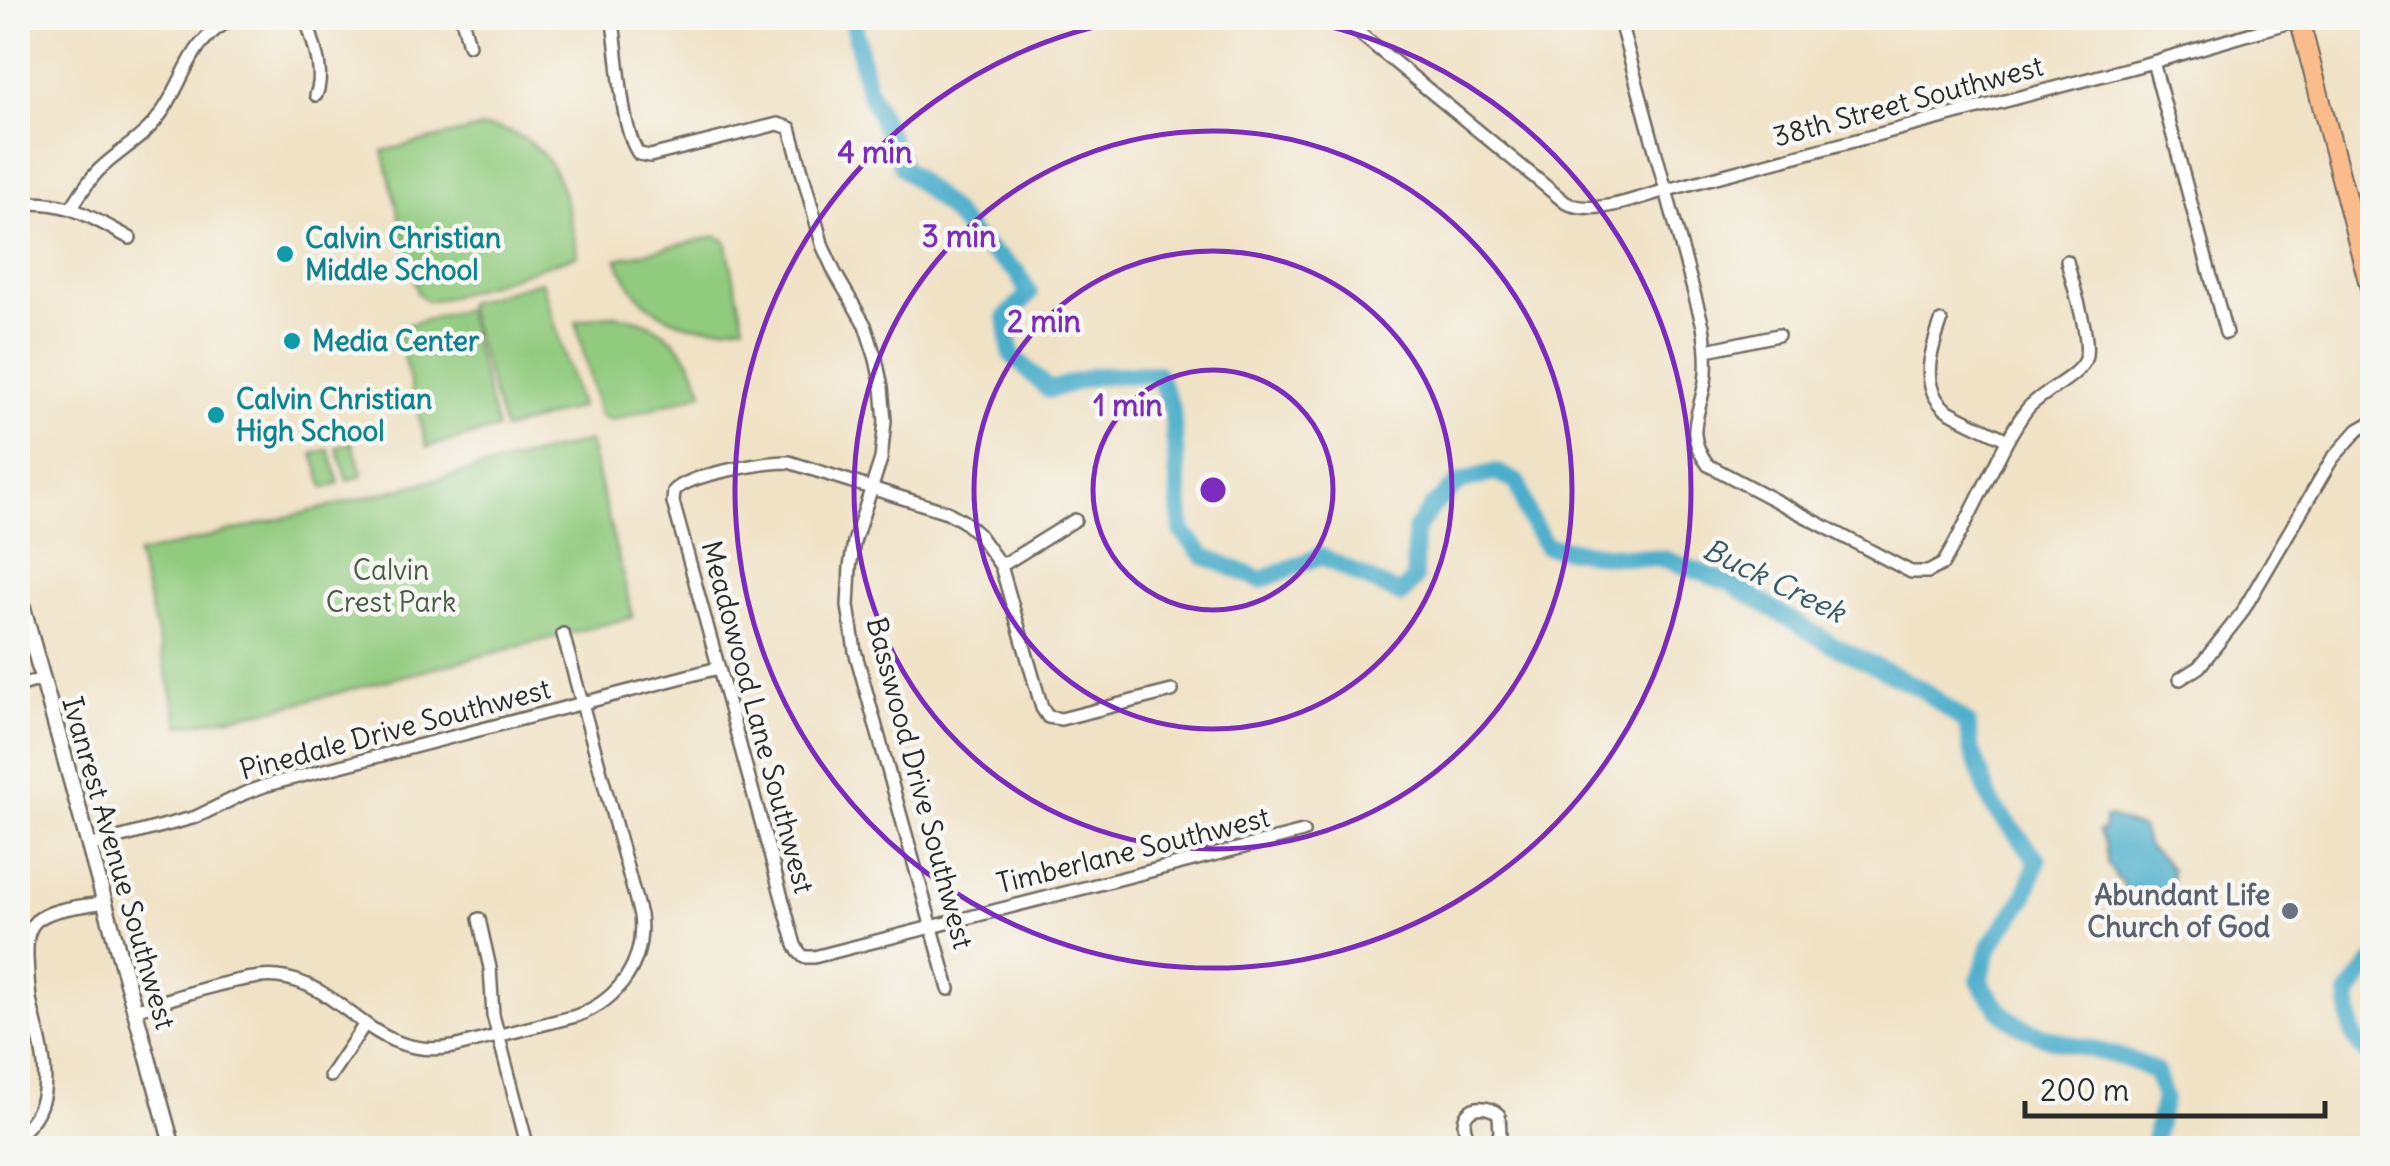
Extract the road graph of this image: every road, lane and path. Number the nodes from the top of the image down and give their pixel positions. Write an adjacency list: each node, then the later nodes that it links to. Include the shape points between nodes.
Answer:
1 (235, 18): 13 (street, via 202,42 158,118 98,170)
2 (306, 18): 10 (street, via 320,73)
3 (462, 18): 8 (street)
4 (612, 18): 23 (street, Basswood Drive Southwest, via 627,122 639,154 778,124 790,128 823,247 878,366 884,432)
5 (1341, 18): 11 (street, 38th Street Southwest, via 1566,202 1597,207)
6 (1618, 18): 11 (street)
7 (2302, 18): 9 (street, 38th Street Southwest); 16 (main road)
8 (468, 45)
9 (2153, 62): 11 (street, 38th Street Southwest); 18 (street)
10 (316, 95)
11 (1667, 190): 20 (street)
12 (18, 204): 13 (street)
13 (72, 207): 14 (street)
14 (130, 238)
15 (2067, 261): 22 (street, via 2088,354 2028,408)
16 (2372, 296)
17 (1941, 322): 22 (street, via 1930,356 1934,392 1943,407)
18 (2226, 333)
19 (1778, 335): 20 (street)
20 (1707, 350): 22 (street, via 1694,435 1708,465 1911,572 1943,564)
21 (2372, 422): 30 (street, via 2332,459 2242,614 2199,667)
22 (2008, 440)
23 (873, 487): 25 (street, via 963,521); 28 (street, Meadowood Lane Southwest, via 778,462 683,483 674,491); 38 (street, Basswood Drive Southwest, via 852,553 849,618)
24 (1075, 520): 25 (street)
25 (1002, 566): 32 (street, via 1048,718)
26 (18, 590): 29 (street, Ivanrest Avenue Southwest)
27 (563, 634): 33 (street)
28 (718, 668): 33 (street, Pinedale Drive Southwest); 39 (street, Meadowood Lane Southwest)
29 (42, 679): 31 (street); 35 (street, Ivanrest Avenue Southwest)
30 (2180, 679)
31 (18, 686)
32 (1172, 690)
33 (582, 704): 35 (street, Pinedale Drive Southwest, via 267,785 196,817); 44 (street, via 639,908 638,952 616,993 594,1008)
34 (1303, 832): 38 (street, Timberlane Southwest)
35 (88, 846): 36 (street, Ivanrest Avenue Southwest)
36 (104, 902): 41 (street, via 33,925); 42 (street, Ivanrest Avenue Southwest)
37 (480, 920): 44 (street)
38 (933, 928): 39 (street, Timberlane Southwest); 40 (street, Basswood Drive Southwest)
39 (801, 955)
40 (950, 989)
41 (24, 1004): 46 (street, via 44,1063 45,1088 36,1116)
42 (134, 1010): 43 (street, via 246,979 278,977 308,986); 47 (street, Ivanrest Avenue Southwest)
43 (365, 1024): 44 (street, via 393,1042 425,1050); 45 (street)
44 (498, 1036): 48 (street)
45 (330, 1076)
46 (18, 1134)
47 (173, 1148)
48 (528, 1148)
49 (1474, 1148): 50 (street, via 1465,1116 1484,1107 1500,1120)
50 (1493, 1148)

